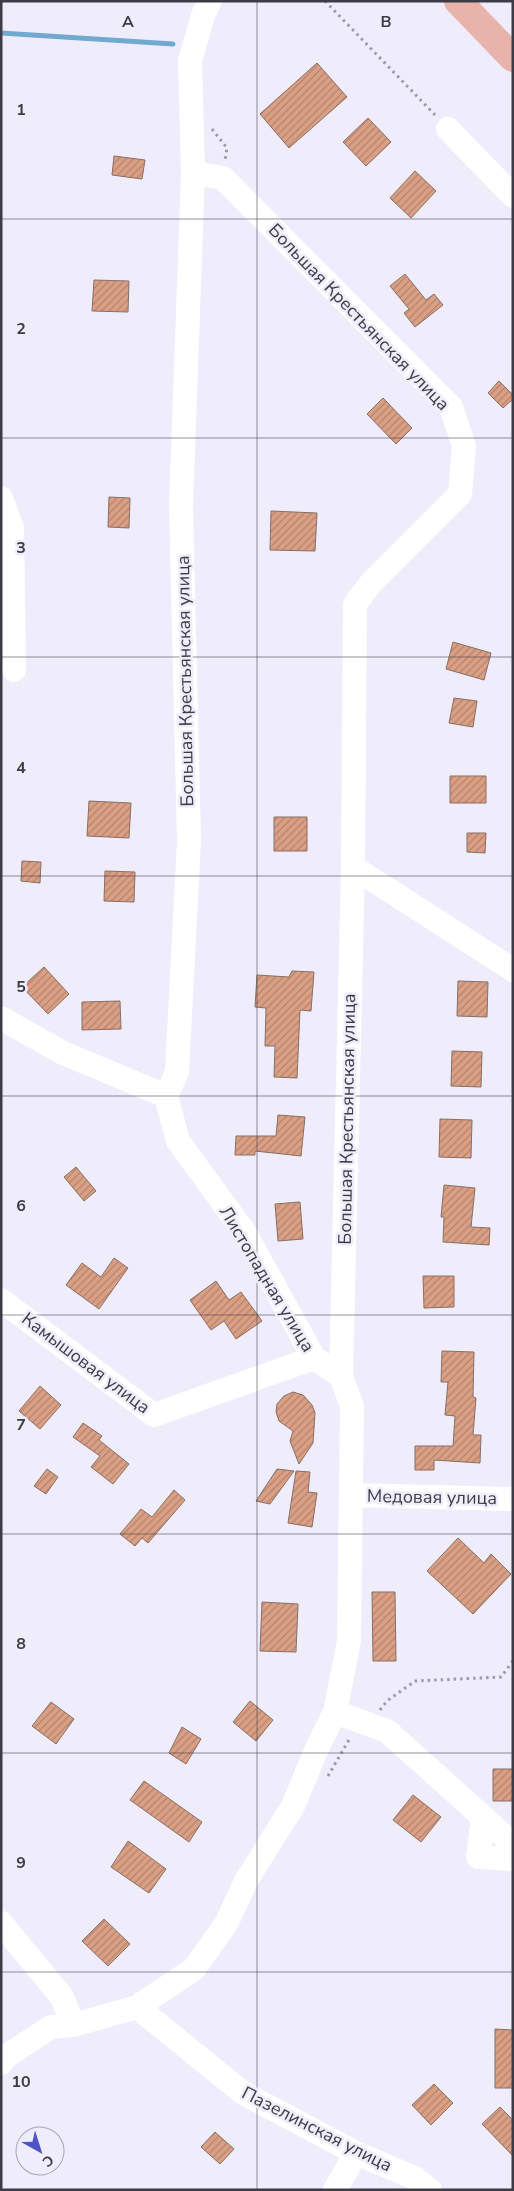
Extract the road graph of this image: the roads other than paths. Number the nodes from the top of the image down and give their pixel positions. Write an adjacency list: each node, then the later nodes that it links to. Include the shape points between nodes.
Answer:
1 (210, 1): 5 (street, Большая Крестьянская улица, via 190,61)
2 (458, 1): 3 (main road)
3 (513, 58)
4 (448, 129): 6 (street)
5 (193, 173): 9 (street, Большая Крестьянская улица, via 223,178 451,407 464,446 460,494 371,583 355,604); 12 (street, Большая Крестьянская улица, via 181,505 189,841 177,1072)
6 (513, 196)
7 (1, 498): 8 (street, via 12,528)
8 (14, 670)
9 (353, 867): 10 (street); 15 (street, Большая Крестьянская улица)
10 (513, 970)
11 (1, 1018): 12 (street, via 63,1053)
12 (166, 1096): 14 (street, Листопадная улица, via 178,1141 244,1233)
13 (1, 1300): 14 (street, Камышовая улица, via 154,1415)
14 (314, 1358): 15 (street, Листопадная улица)
15 (341, 1376): 16 (street, Большая Крестьянская улица, via 352,1406)
16 (352, 1495): 17 (street, Медовая улица); 18 (street, Большая Крестьянская улица, via 349,1641)
17 (513, 1499)
18 (335, 1712): 19 (street, via 387,1731); 23 (street, Большая Крестьянская улица, via 293,1806 246,1881 226,1924 194,1969)
19 (483, 1817): 20 (street); 21 (street, via 478,1857)
20 (513, 1844)
21 (513, 1859)
22 (1, 1922): 24 (street, via 62,1997)
23 (137, 2007): 24 (street, Большая Крестьянская улица); 26 (street, Пазелинская улица, via 243,2093)
24 (73, 2025): 25 (street, Большая Крестьянская улица, via 51,2027)
25 (1, 2063)
26 (356, 2153): 27 (street); 28 (street, Пазелинская улица, via 415,2178)
27 (335, 2190)
28 (430, 2190)

